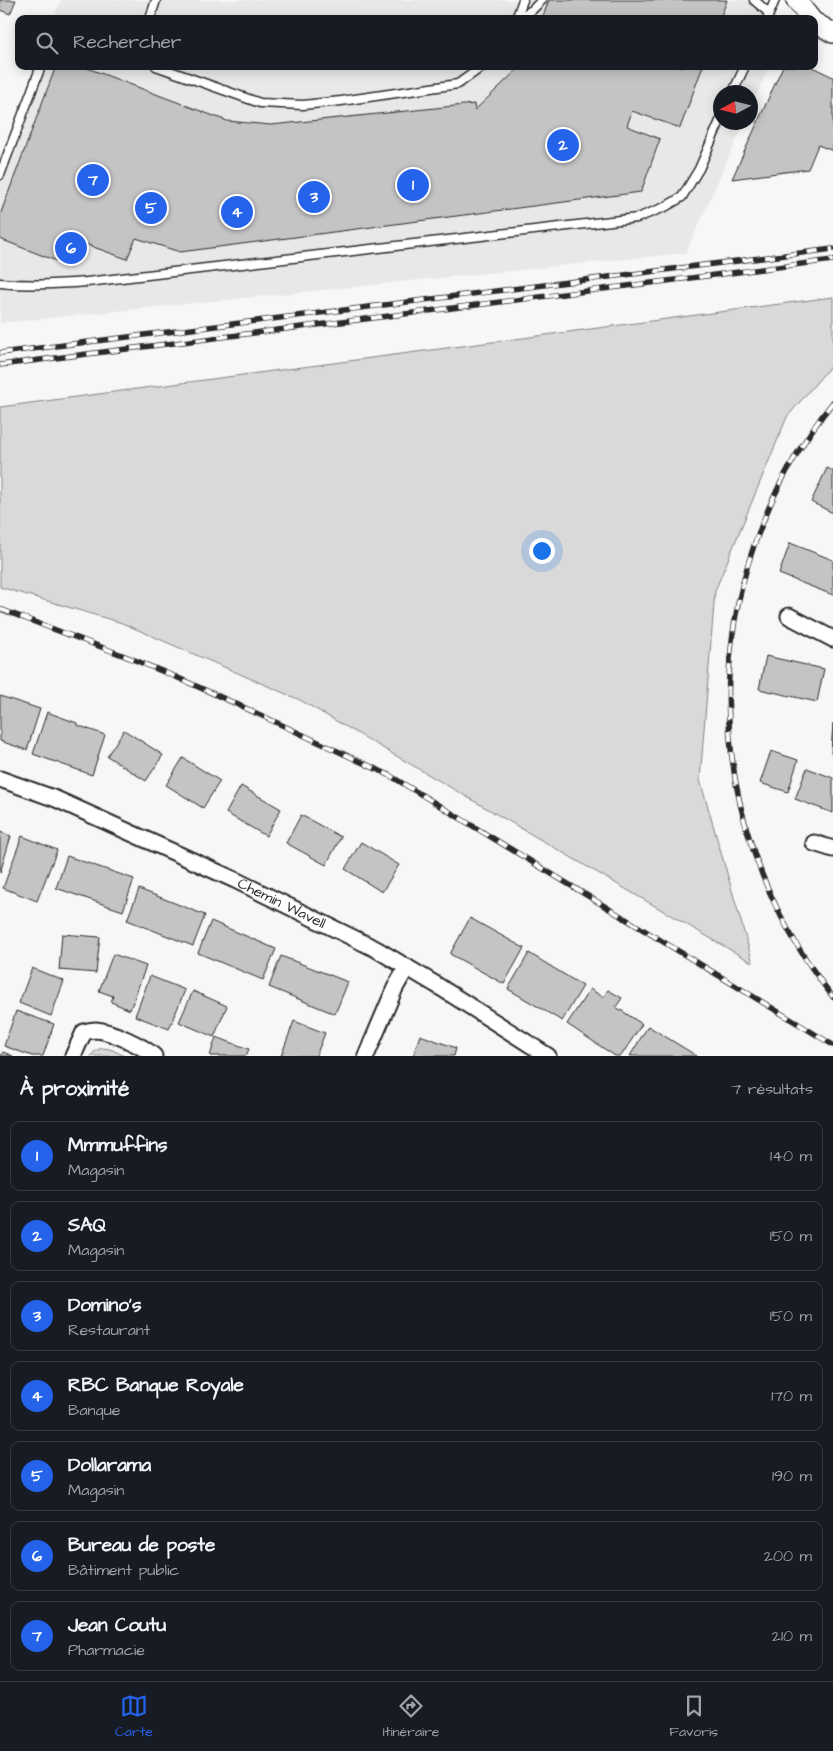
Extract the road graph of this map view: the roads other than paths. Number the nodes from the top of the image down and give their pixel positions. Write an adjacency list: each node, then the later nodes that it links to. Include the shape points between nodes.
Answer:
1 (156, 0): 7 (lane)
2 (523, 0): 8 (lane)
3 (542, 0): 9 (lane)
4 (754, 0): 10 (lane)
5 (775, 0): 11 (lane)
6 (796, 0): 12 (street)
7 (151, 15)
8 (518, 15)
9 (524, 15)
10 (767, 15)
11 (768, 15)
12 (807, 15)
13 (818, 24): 14 (street)
14 (833, 33)
15 (39, 70): 21 (lane)
16 (167, 70): 17 (lane, via 260,103 303,105 458,84)
17 (477, 70)
18 (743, 70): 19 (lane)
19 (736, 85)
20 (716, 130): 22 (lane, via 682,197 637,218 87,282)
21 (0, 175)
22 (0, 283)
23 (790, 616): 24 (street)
24 (833, 640)
25 (0, 779): 28 (street, Chemin Wavell, via 56,799 235,880)
26 (814, 843): 27 (street)
27 (833, 849)
28 (407, 967): 31 (street); 32 (street, Chemin Wavell)
29 (73, 1056): 30 (street, via 84,1032 95,1030 126,1040)
30 (154, 1056)
31 (366, 1056)
32 (548, 1056)

